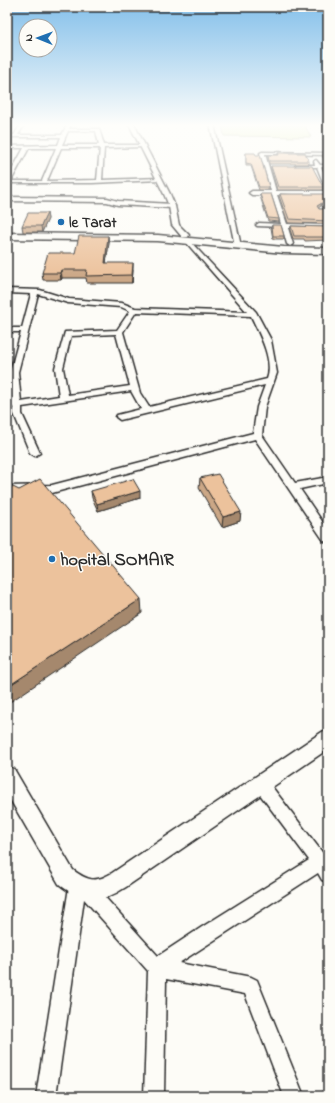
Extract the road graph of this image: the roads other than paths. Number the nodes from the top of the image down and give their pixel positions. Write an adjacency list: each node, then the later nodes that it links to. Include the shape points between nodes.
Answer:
1 (48, 175): 10 (street)
2 (99, 175): 8 (street)
3 (158, 175): 6 (street)
4 (221, 175): 26 (street)
5 (268, 175): 14 (street)
6 (160, 179): 8 (street); 19 (street)
7 (326, 179): 11 (street)
8 (99, 181): 10 (street)
9 (7, 182): 10 (street)
10 (46, 182): 12 (street)
11 (328, 187)
12 (46, 188)
13 (252, 193): 14 (street)
14 (273, 193): 16 (street); 21 (street)
15 (44, 194): 18 (street)
16 (328, 194)
17 (7, 199): 18 (street)
18 (41, 199): 19 (street, via 107,200)
19 (172, 206): 24 (street)
20 (260, 225): 21 (street)
21 (284, 225): 22 (street); 25 (street)
22 (328, 226)
23 (7, 236): 24 (main road)
24 (183, 238): 26 (main road); 31 (street)
25 (290, 244)
26 (234, 246): 27 (main road)
27 (328, 251)
28 (7, 292): 29 (street)
29 (35, 292): 30 (street, via 48,293 68,301 122,305); 33 (street)
30 (134, 310): 31 (street); 34 (street)
31 (253, 314): 35 (street, via 267,340 273,373)
32 (7, 330): 33 (street)
33 (25, 330): 39 (street, via 14,372)
34 (120, 332): 36 (street); 37 (street, via 68,334 59,368)
35 (270, 381): 40 (street); 42 (street, via 261,407)
36 (135, 388): 37 (street); 40 (street)
37 (64, 398): 39 (street)
38 (7, 402): 39 (street)
39 (16, 405): 43 (street)
40 (146, 410): 41 (street)
41 (120, 417)
42 (257, 435): 45 (street); 46 (street, via 52,489)
43 (35, 453)
44 (328, 480): 45 (street)
45 (293, 487): 47 (street)
46 (7, 490)
47 (328, 538)
48 (328, 738): 50 (street)
49 (7, 776): 52 (street, via 66,877)
50 (261, 784): 51 (street); 52 (street, via 106,888)
51 (324, 868): 53 (street, via 208,933)
52 (82, 888): 53 (street); 54 (street)
53 (157, 968): 55 (street); 56 (street, via 252,986)
54 (46, 1096)
55 (154, 1096)
56 (294, 1096)

